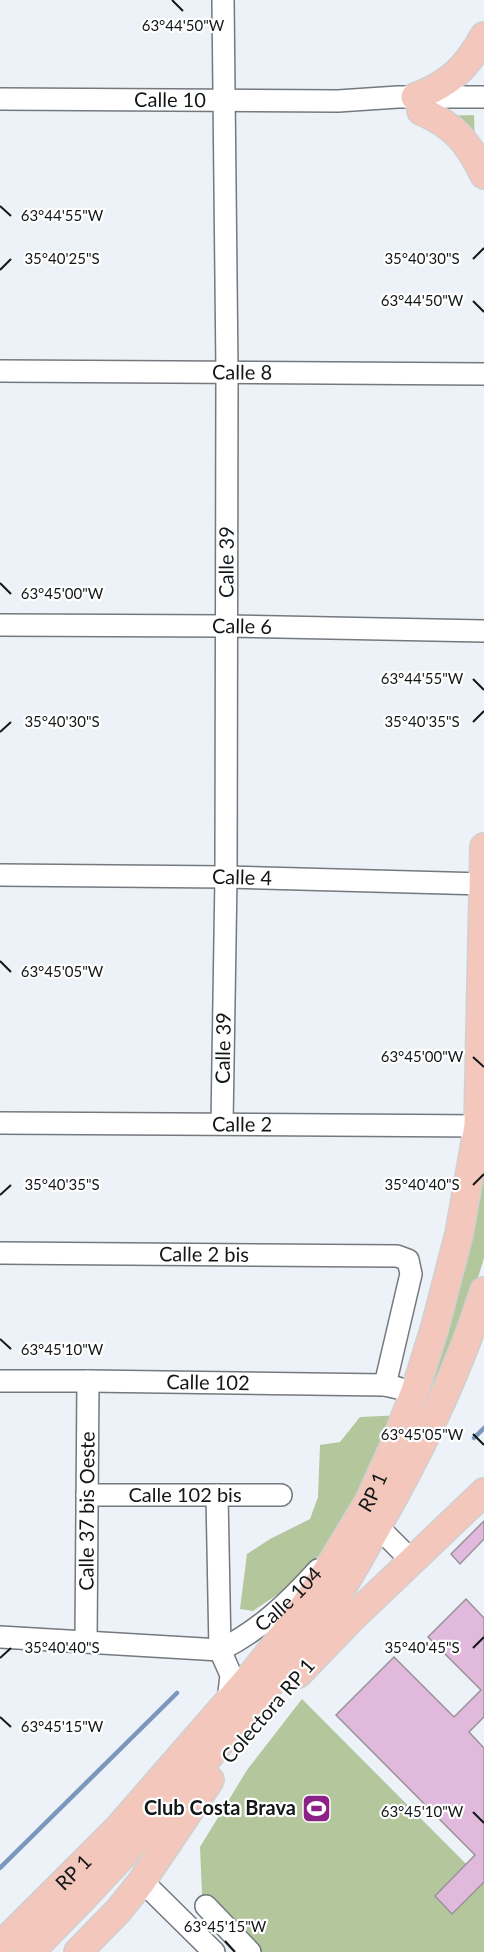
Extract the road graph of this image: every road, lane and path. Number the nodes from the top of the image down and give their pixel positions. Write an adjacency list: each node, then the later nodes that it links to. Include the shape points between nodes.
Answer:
1 (223, 0): 5 (street, Calle 39)
2 (484, 36): 6 (main road, via 460,71)
3 (484, 97): 6 (street, Calle 10)
4 (0, 99): 5 (street, Calle 10)
5 (224, 100): 6 (street, Calle 10, via 338,101 398,111); 10 (street, Calle 39)
6 (418, 104): 7 (street, Calle 10); 8 (main road, via 457,134)
7 (484, 111)
8 (484, 175)
9 (0, 371): 10 (street, Calle 8)
10 (227, 372): 11 (street, Calle 8); 13 (street, Calle 39)
11 (484, 374)
12 (0, 625): 13 (street, Calle 6)
13 (226, 626): 14 (street, Calle 6); 17 (street, Calle 39)
14 (484, 631)
15 (484, 847): 18 (main road, RP 1)
16 (0, 875): 17 (street, Calle 4)
17 (226, 877): 18 (street, Calle 4); 20 (street, Calle 39)
18 (484, 884): 21 (main road, RP 1)
19 (0, 1123): 20 (street, Calle 2)
20 (222, 1124): 21 (street, Calle 2)
21 (481, 1126): 27 (main road, RP 1, via 459,1233)
22 (0, 1253): 26 (street, Calle 2 bis, via 397,1256 408,1260 411,1274)
23 (484, 1291): 32 (main road, RP 1, via 437,1413 400,1488)
24 (0, 1381): 25 (street, Calle 102)
25 (88, 1381): 26 (street, Calle 102); 29 (street, Calle 37 bis Oeste)
26 (385, 1385): 27 (street, Calle 102)
27 (415, 1391): 32 (main road, RP 1)
28 (484, 1492): 33 (main road, Colectora RP 1)
29 (87, 1495): 30 (street, Calle 102 bis); 35 (street, Calle 37 bis Oeste)
30 (217, 1495): 31 (street, Calle 102 bis); 36 (street)
31 (281, 1495)
32 (361, 1527): 33 (street); 36 (street, Calle 104, via 271,1618); 37 (main road, RP 1, via 293,1623); 41 (main road, RP 1, via 346,1582 300,1647 176,1796)
33 (412, 1561): 38 (main road, Colectora RP 1, via 288,1685 230,1752)
34 (0, 1637): 35 (street)
35 (86, 1641): 36 (street)
36 (220, 1650): 37 (street, via 231,1675)
37 (228, 1701): 40 (main road, RP 1, via 119,1827)
38 (142, 1881): 42 (main road, Colectora RP 1); 43 (street)
39 (206, 1906): 44 (street)
40 (0, 1946)
41 (30, 1952)
42 (78, 1952)
43 (214, 1952)
44 (250, 1952)

